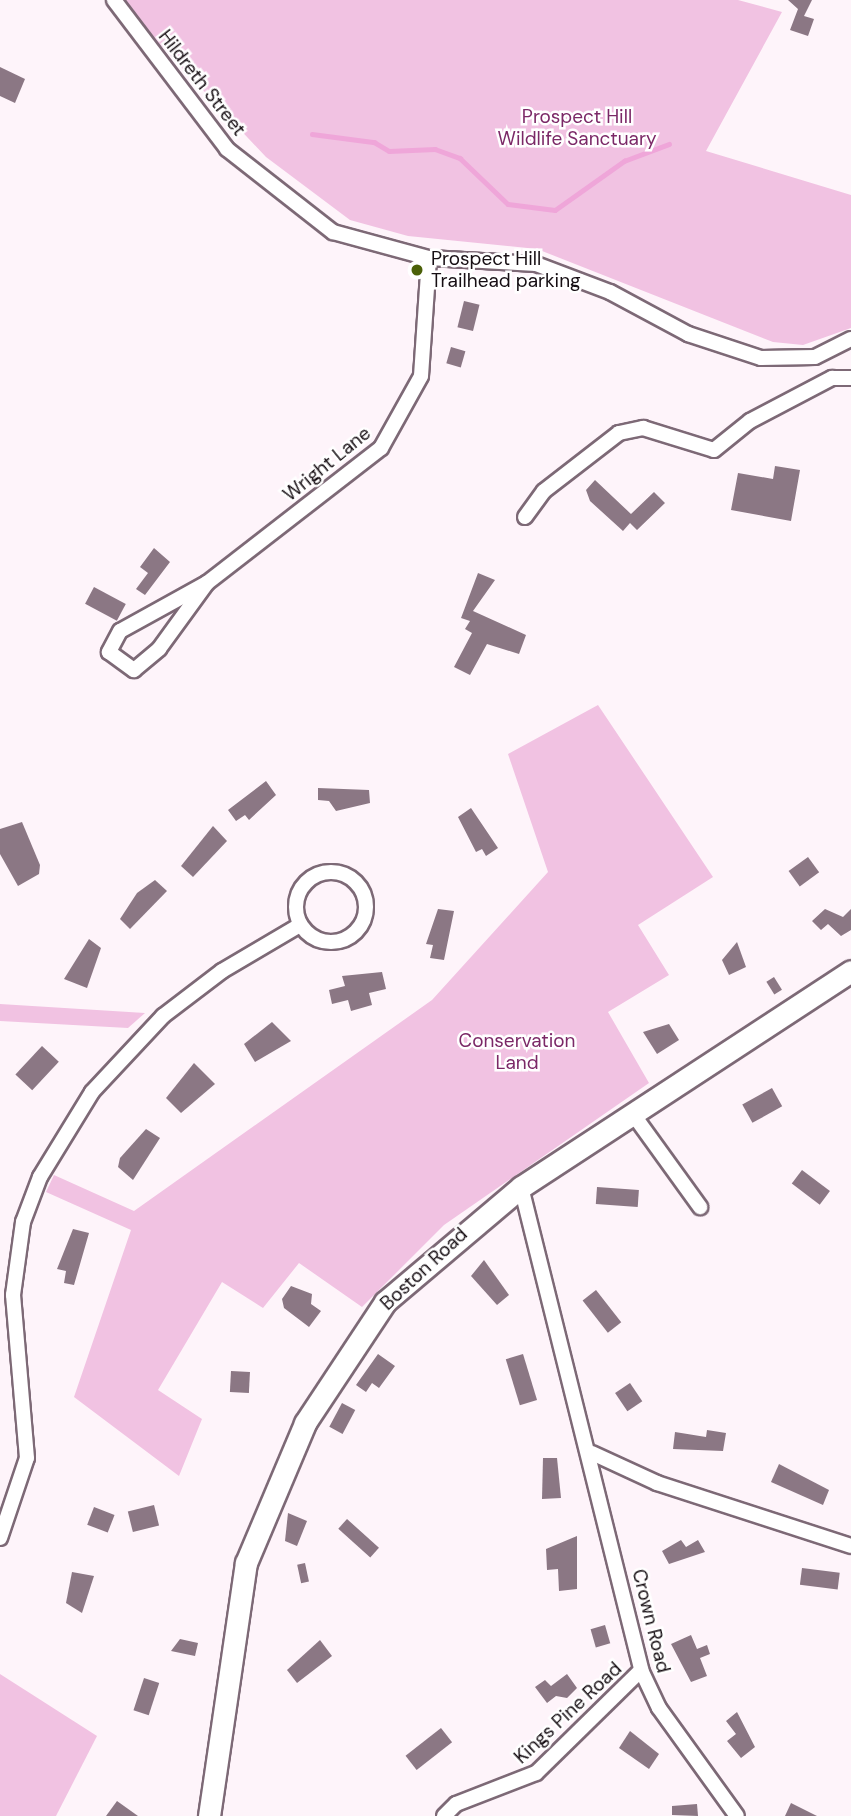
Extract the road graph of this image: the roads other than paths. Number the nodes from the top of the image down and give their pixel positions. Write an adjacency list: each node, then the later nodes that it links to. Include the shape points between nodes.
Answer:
1 (114, 0): 2 (street, Hildreth Street, via 227,149 295,207 349,239)
2 (429, 258): 3 (street, Hildreth Street, via 536,264 610,292 688,334 761,358 815,357); 6 (street, Wright Lane, via 421,376 396,429 355,470)
3 (851, 339)
4 (851, 378): 5 (street, via 832,378 750,421 714,450 643,429 619,433 544,491)
5 (525, 517)
6 (207, 583): 6 (street, Wright Lane, via 167,640 134,670 109,652 120,631)
7 (300, 925): 7 (street, via 324,942 348,937 365,914 362,890 340,872 313,876 296,898); 13 (street, via 222,971 155,1024 92,1091 40,1177 23,1222 13,1295 27,1458)
8 (851, 971): 9 (main road, Boston Road)
9 (633, 1114): 10 (main road, Boston Road); 11 (street)
10 (521, 1187): 12 (street, Crown Road); 16 (main road, Boston Road, via 384,1303 305,1423 246,1563)
11 (700, 1207)
12 (592, 1453): 14 (street, via 657,1483); 15 (street, Crown Road)
13 (0, 1538)
14 (851, 1546)
15 (641, 1670): 17 (street, Kings Pine Road, via 536,1773 456,1804); 18 (street, Crown Road, via 659,1708)
16 (209, 1816)
17 (444, 1816)
18 (737, 1816)

